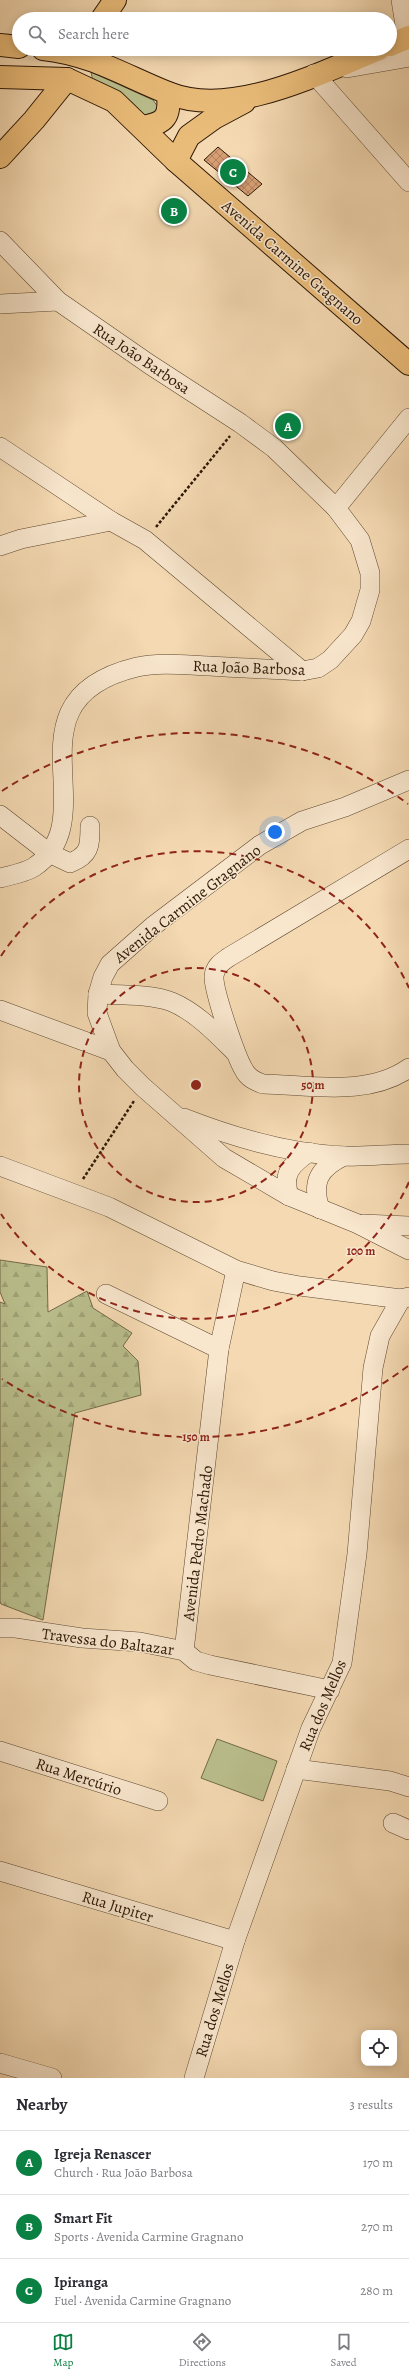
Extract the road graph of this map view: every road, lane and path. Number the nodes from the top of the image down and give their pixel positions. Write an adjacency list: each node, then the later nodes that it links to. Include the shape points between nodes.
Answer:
1 (115, 0): 3 (main road)
2 (401, 0): 4 (street)
3 (107, 12)
4 (404, 44)
5 (0, 45): 6 (main road)
6 (12, 46)
7 (90, 56): 13 (main road)
8 (361, 56): 10 (main road)
9 (368, 56): 10 (street)
10 (314, 74): 14 (main road); 18 (street)
11 (0, 77): 12 (main road)
12 (67, 79): 15 (main road, Avenida Carmine Gragnano, via 114,101); 16 (main road)
13 (168, 94): 14 (main road, via 190,101); 15 (main road, via 170,110 164,120 155,125)
14 (253, 97): 17 (main road, via 214,118 189,136)
15 (142, 127): 17 (main road, Avenida Carmine Gragnano)
16 (0, 157)
17 (176, 161): 22 (main road, Avenida Carmine Gragnano)
18 (409, 182)
19 (0, 241): 20 (street, Rua João Barbosa)
20 (58, 301): 21 (street); 24 (street, Rua João Barbosa, via 148,364)
21 (0, 304)
22 (409, 364)
23 (409, 418): 26 (street)
24 (240, 423): 26 (street, Rua João Barbosa, via 274,448); 28 (path)
25 (0, 447): 27 (street)
26 (336, 508): 30 (street, Rua João Barbosa, via 360,540 370,573 370,590 361,621 342,649 318,668)
27 (111, 521): 28 (street); 29 (street, via 21,539)
28 (145, 540): 30 (street)
29 (0, 546)
30 (302, 671): 35 (street, Rua João Barbosa, via 165,664 137,667 97,681 70,707 62,726 59,757 63,821 58,838)
31 (409, 780): 37 (street, Avenida Carmine Gragnano, via 345,807 302,821 260,845 124,950 110,964)
32 (0, 815): 35 (street)
33 (90, 826): 35 (street, via 90,845 81,858 70,863)
34 (409, 849): 40 (street, via 217,966 214,976 215,990)
35 (49, 853): 36 (street, Rua João Barbosa, via 34,867)
36 (0, 878)
37 (98, 994): 39 (street, Avenida Carmine Gragnano, via 97,1013); 40 (street, via 138,996 172,1002 192,1014)
38 (0, 1010): 39 (street)
39 (111, 1051): 42 (street, Avenida Carmine Gragnano)
40 (238, 1055): 41 (street, via 244,1070 253,1081 263,1084 359,1087 393,1077)
41 (409, 1068)
42 (143, 1087): 43 (street, Avenida Carmine Gragnano); 48 (path)
43 (177, 1116): 44 (street, via 254,1143); 49 (street, Avenida Carmine Gragnano, via 224,1158)
44 (309, 1152): 46 (street); 49 (street, via 297,1160 289,1171 285,1182)
45 (409, 1154): 46 (street)
46 (344, 1156): 50 (street, via 322,1172 317,1180 316,1193)
47 (0, 1166): 48 (street)
48 (74, 1193): 54 (street, via 145,1224)
49 (289, 1196): 50 (street, Avenida Carmine Gragnano)
50 (320, 1209): 51 (street, Avenida Carmine Gragnano)
51 (358, 1224): 52 (street, Avenida Carmine Gragnano); 53 (street, Avenida Carmine Gragnano)
52 (409, 1226)
53 (409, 1250)
54 (236, 1270): 56 (street, via 300,1286); 57 (street, Avenida Pedro Machado)
55 (106, 1294): 57 (street)
56 (405, 1298): 60 (street, Rua dos Mellos, via 380,1336 373,1368 348,1628 342,1663)
57 (219, 1349): 59 (street, Avenida Pedro Machado)
58 (0, 1628): 59 (street, Travessa do Baltazar, via 140,1642)
59 (184, 1651): 60 (street, Travessa do Baltazar, via 196,1661 210,1665)
60 (330, 1690): 62 (street, Rua dos Mellos, via 311,1728)
61 (0, 1751): 64 (street, Rua Mercúrio)
62 (296, 1769): 63 (street, via 390,1781); 66 (street, Rua dos Mellos)
63 (409, 1787)
64 (158, 1801)
65 (0, 1871): 66 (street, Rua Jupiter)
66 (235, 1941): 69 (street, Rua dos Mellos)
67 (0, 2063): 68 (street)
68 (52, 2078)
69 (194, 2078)

